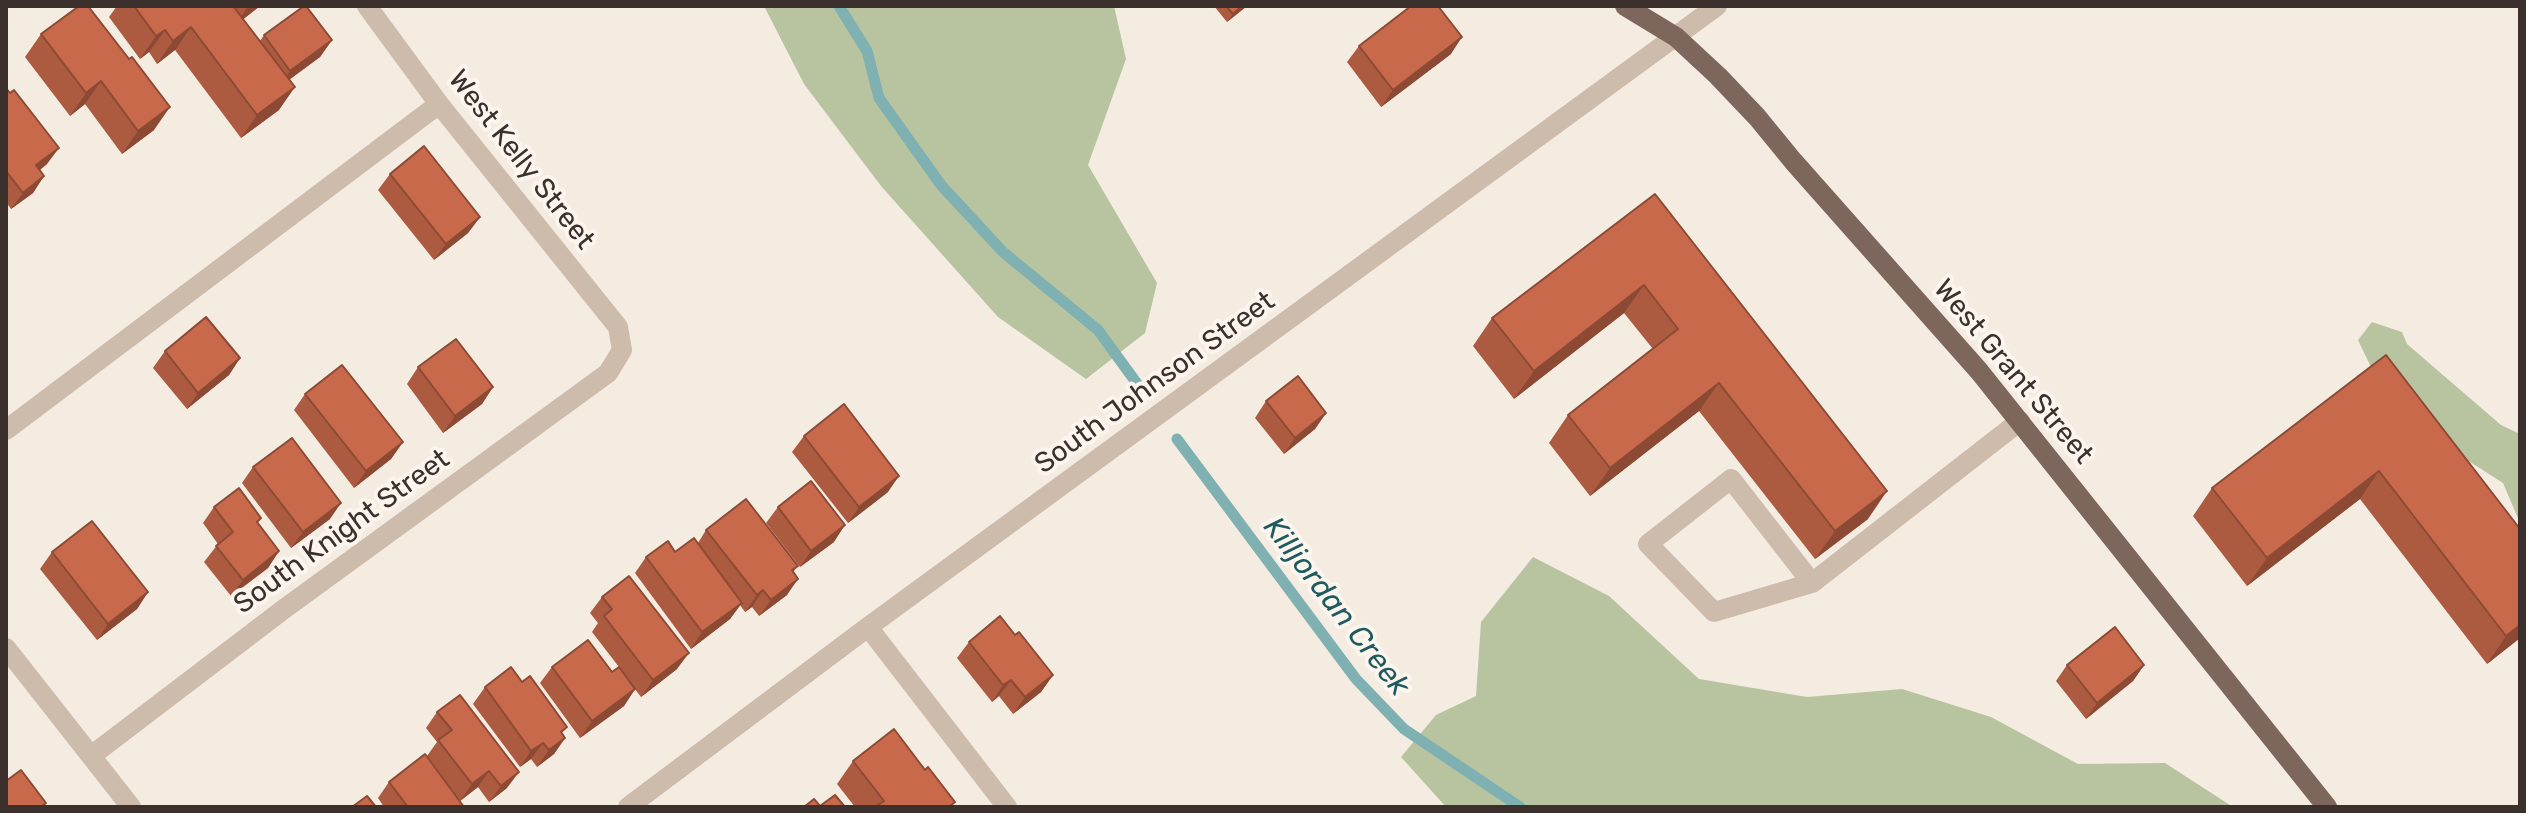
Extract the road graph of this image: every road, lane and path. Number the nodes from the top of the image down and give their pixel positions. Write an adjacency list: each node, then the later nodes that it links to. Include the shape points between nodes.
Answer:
1 (367, 6): 5 (street, West Kelly Street)
2 (1625, 6): 4 (main road, West Grant Street)
3 (1717, 6): 4 (street, South Johnson Street)
4 (1676, 37): 7 (main road, West Grant Street, via 1757,117); 10 (street, South Johnson Street)
5 (439, 104): 6 (street, West Kelly Street, via 618,327); 8 (street)
6 (622, 350): 12 (street, South Knight Street, via 608,373)
7 (2020, 421): 9 (street); 16 (main road, West Grant Street)
8 (6, 430)
9 (1812, 583): 9 (street, via 1714,612 1648,544 1731,479)
10 (868, 627): 14 (street, South Johnson Street); 15 (street)
11 (6, 648): 12 (street)
12 (91, 756): 13 (street)
13 (131, 807)
14 (628, 807)
15 (1007, 807)
16 (2327, 807)

